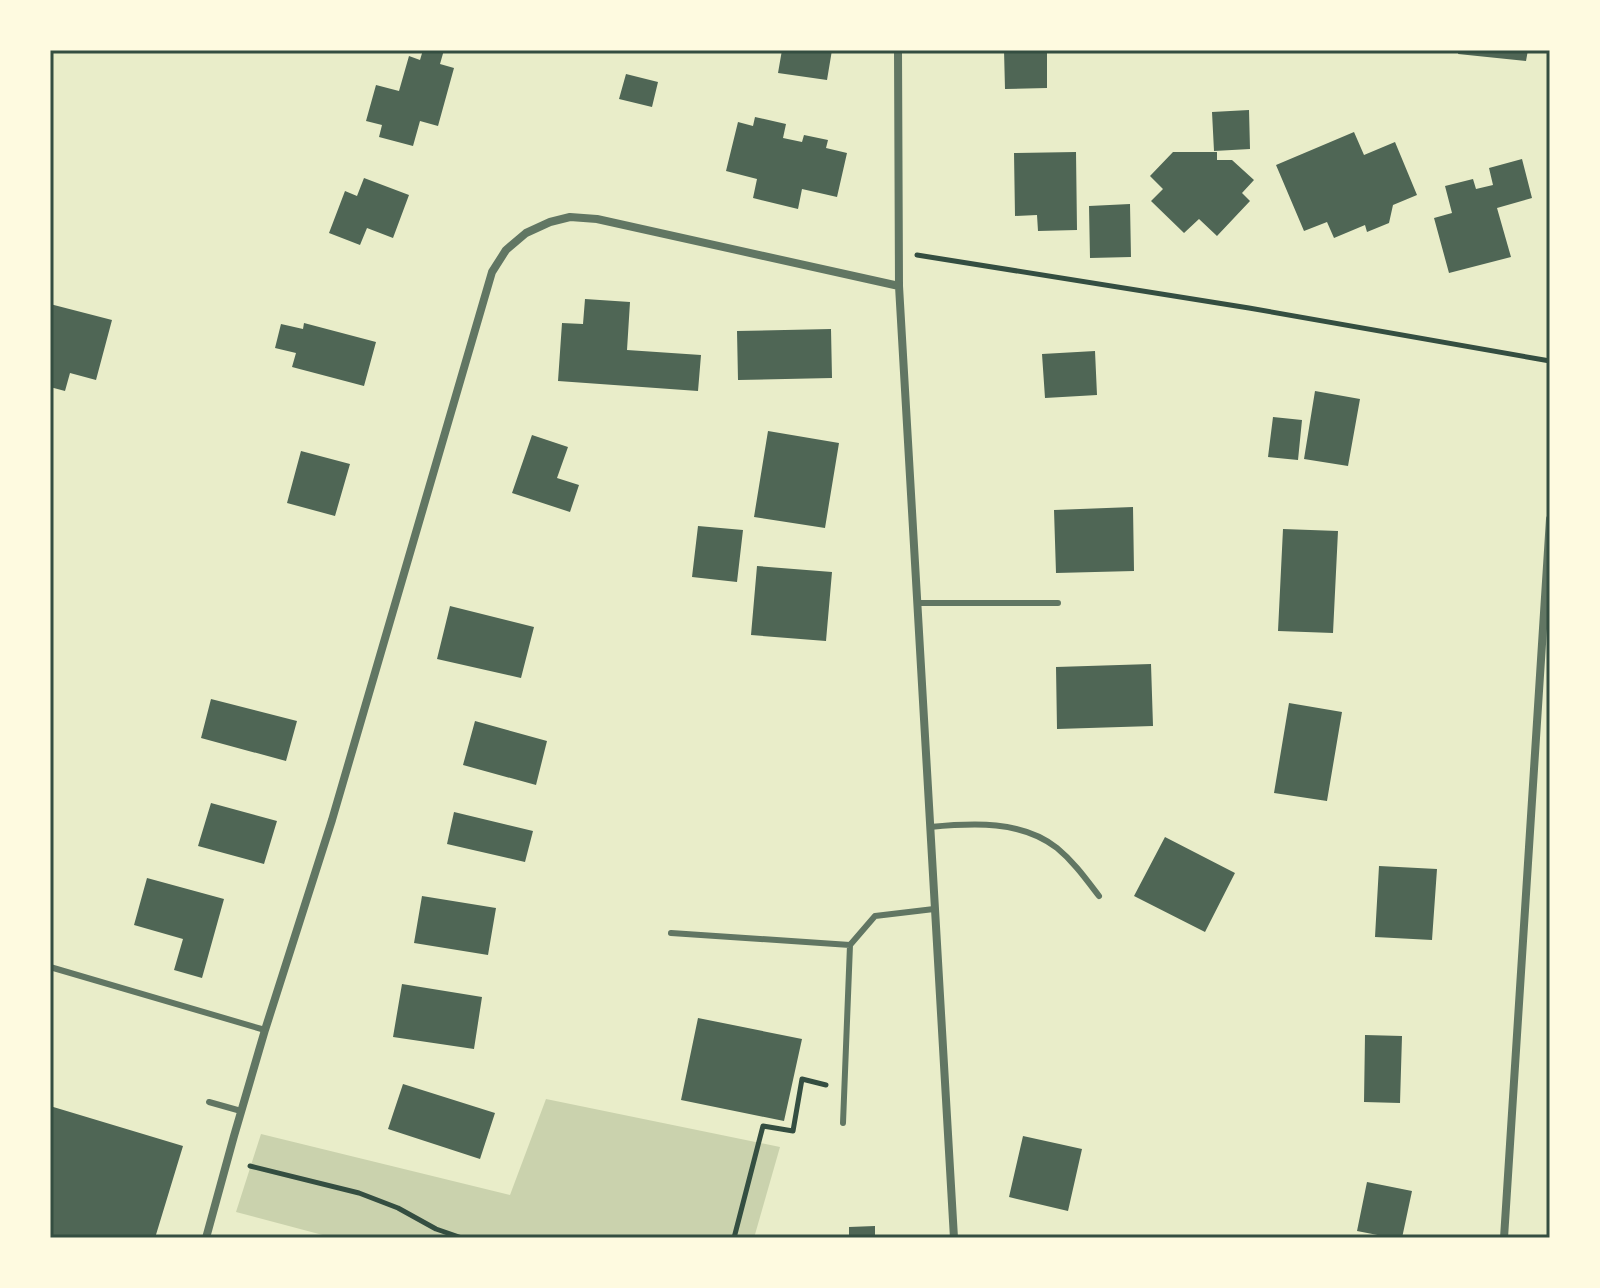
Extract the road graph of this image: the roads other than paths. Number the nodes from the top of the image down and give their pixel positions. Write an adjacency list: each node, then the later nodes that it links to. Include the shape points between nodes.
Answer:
1 (898, 50): 2 (street)
2 (899, 286): 4 (street); 12 (street, via 597,219 550,222 506,250 492,272)
3 (1550, 519): 18 (street)
4 (917, 603): 5 (lane); 6 (street)
5 (1058, 603)
6 (930, 827): 7 (lane, via 995,826 1039,837 1075,865); 8 (street)
7 (1099, 896)
8 (934, 909): 10 (lane, via 875,916); 17 (street)
9 (671, 933): 10 (lane)
10 (850, 945): 15 (lane)
11 (50, 967): 12 (lane)
12 (265, 1030): 14 (street)
13 (209, 1102): 14 (lane)
14 (241, 1111): 16 (street)
15 (843, 1123)
16 (206, 1238)
17 (954, 1238)
18 (1504, 1238)

